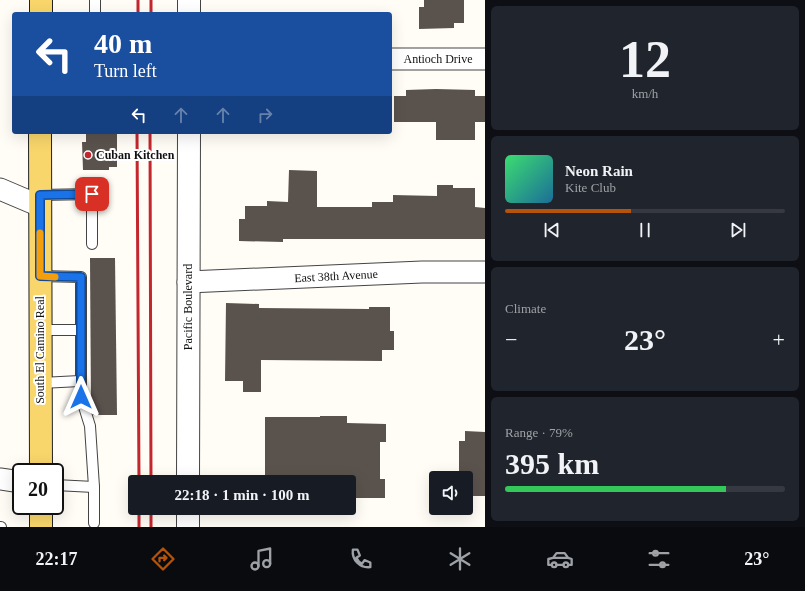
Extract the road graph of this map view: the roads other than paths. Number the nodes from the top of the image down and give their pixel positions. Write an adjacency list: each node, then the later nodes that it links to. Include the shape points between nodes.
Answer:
1 (41, 0): 4 (main road)
2 (96, 0): 5 (lane)
3 (189, 0): 6 (street)
4 (41, 12)
5 (95, 12)
6 (189, 12)
7 (392, 59): 8 (street, Antioch Drive)
8 (485, 59)
9 (40, 134): 12 (main road, South El Camino Real)
10 (189, 134): 16 (street, Pacific Boulevard)
11 (0, 189): 12 (street)
12 (40, 201): 13 (lane, via 92,194); 15 (main road, South El Camino Real)
13 (92, 244)
14 (485, 272): 16 (street, East 38th Avenue, via 422,272)
15 (40, 276): 17 (main road, South El Camino Real); 18 (lane, via 81,277)
16 (188, 282): 22 (street, Pacific Boulevard)
17 (40, 330): 18 (lane); 20 (main road, South El Camino Real)
18 (81, 330): 19 (lane)
19 (80, 381): 20 (lane); 26 (lane, via 81,397 90,426)
20 (40, 383): 21 (main road, South El Camino Real)
21 (41, 463)
22 (188, 475)
23 (0, 479): 24 (street)
24 (12, 481)
25 (64, 485): 26 (lane)
26 (94, 487): 29 (lane)
27 (41, 515): 30 (main road)
28 (188, 515): 31 (street)
29 (94, 522)
30 (41, 527)
31 (188, 527)

